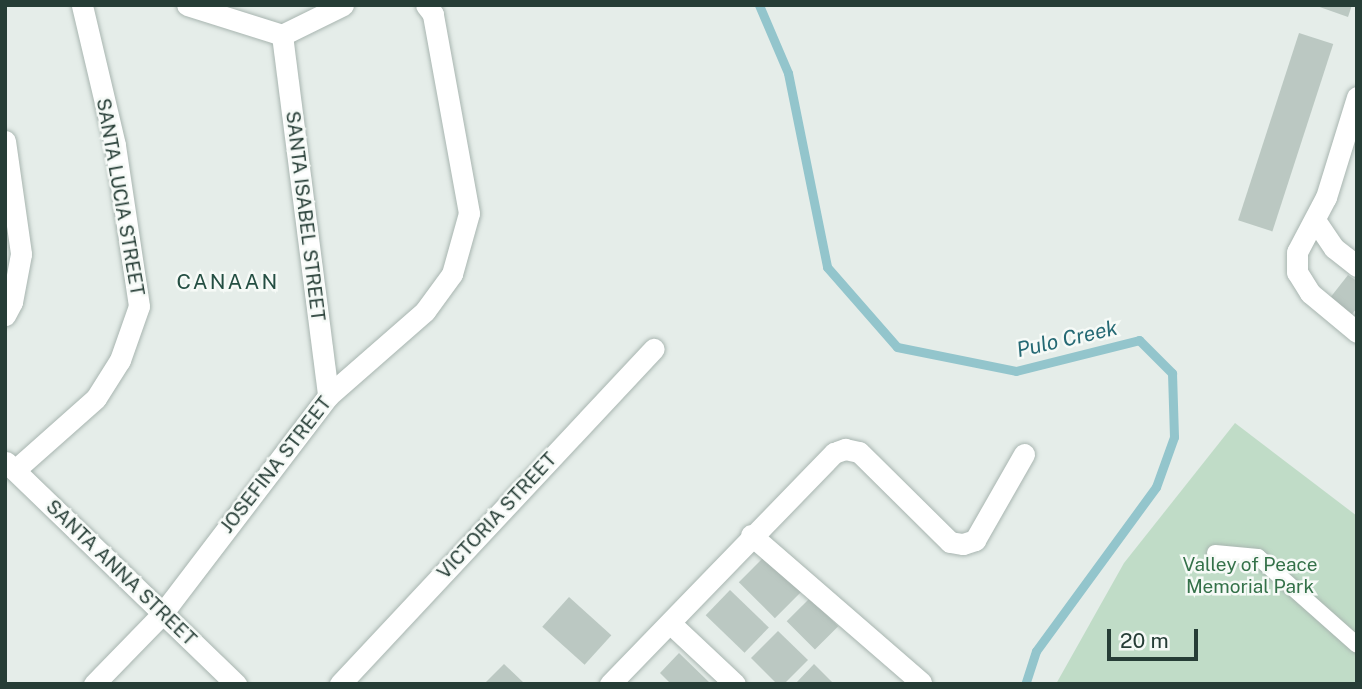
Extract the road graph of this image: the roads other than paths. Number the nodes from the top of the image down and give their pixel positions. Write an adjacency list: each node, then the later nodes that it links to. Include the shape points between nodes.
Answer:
1 (82, 5): 15 (street, SANTA LUCIA STREET, via 115,145 139,306 120,360 96,398)
2 (187, 5): 5 (street)
3 (343, 5): 5 (street)
4 (426, 5): 13 (street, JOSEFINA STREET, via 433,15 469,213 452,274 425,310)
5 (282, 35): 13 (street, SANTA ISABEL STREET)
6 (1357, 97): 8 (street)
7 (5, 141): 10 (street, via 21,254)
8 (1315, 220): 9 (street, via 1334,248); 11 (street, via 1297,252 1297,272 1310,293)
9 (1357, 266)
10 (5, 315)
11 (1357, 332)
12 (654, 349): 24 (street, VICTORIA STREET)
13 (328, 396): 18 (street, JOSEFINA STREET)
14 (1024, 454): 16 (street, via 975,540 963,544 950,542 859,452 845,449 834,453)
15 (10, 466): 18 (street, SANTA ANNA STREET)
16 (751, 535): 19 (street); 21 (street)
17 (1215, 553): 20 (lane, via 1258,557)
18 (163, 614): 22 (street, JOSEFINA STREET); 23 (street, SANTA ANNA STREET)
19 (670, 623): 25 (street); 26 (street)
20 (1357, 645)
21 (922, 682)
22 (94, 684)
23 (236, 684)
24 (340, 684)
25 (610, 684)
26 (735, 684)

